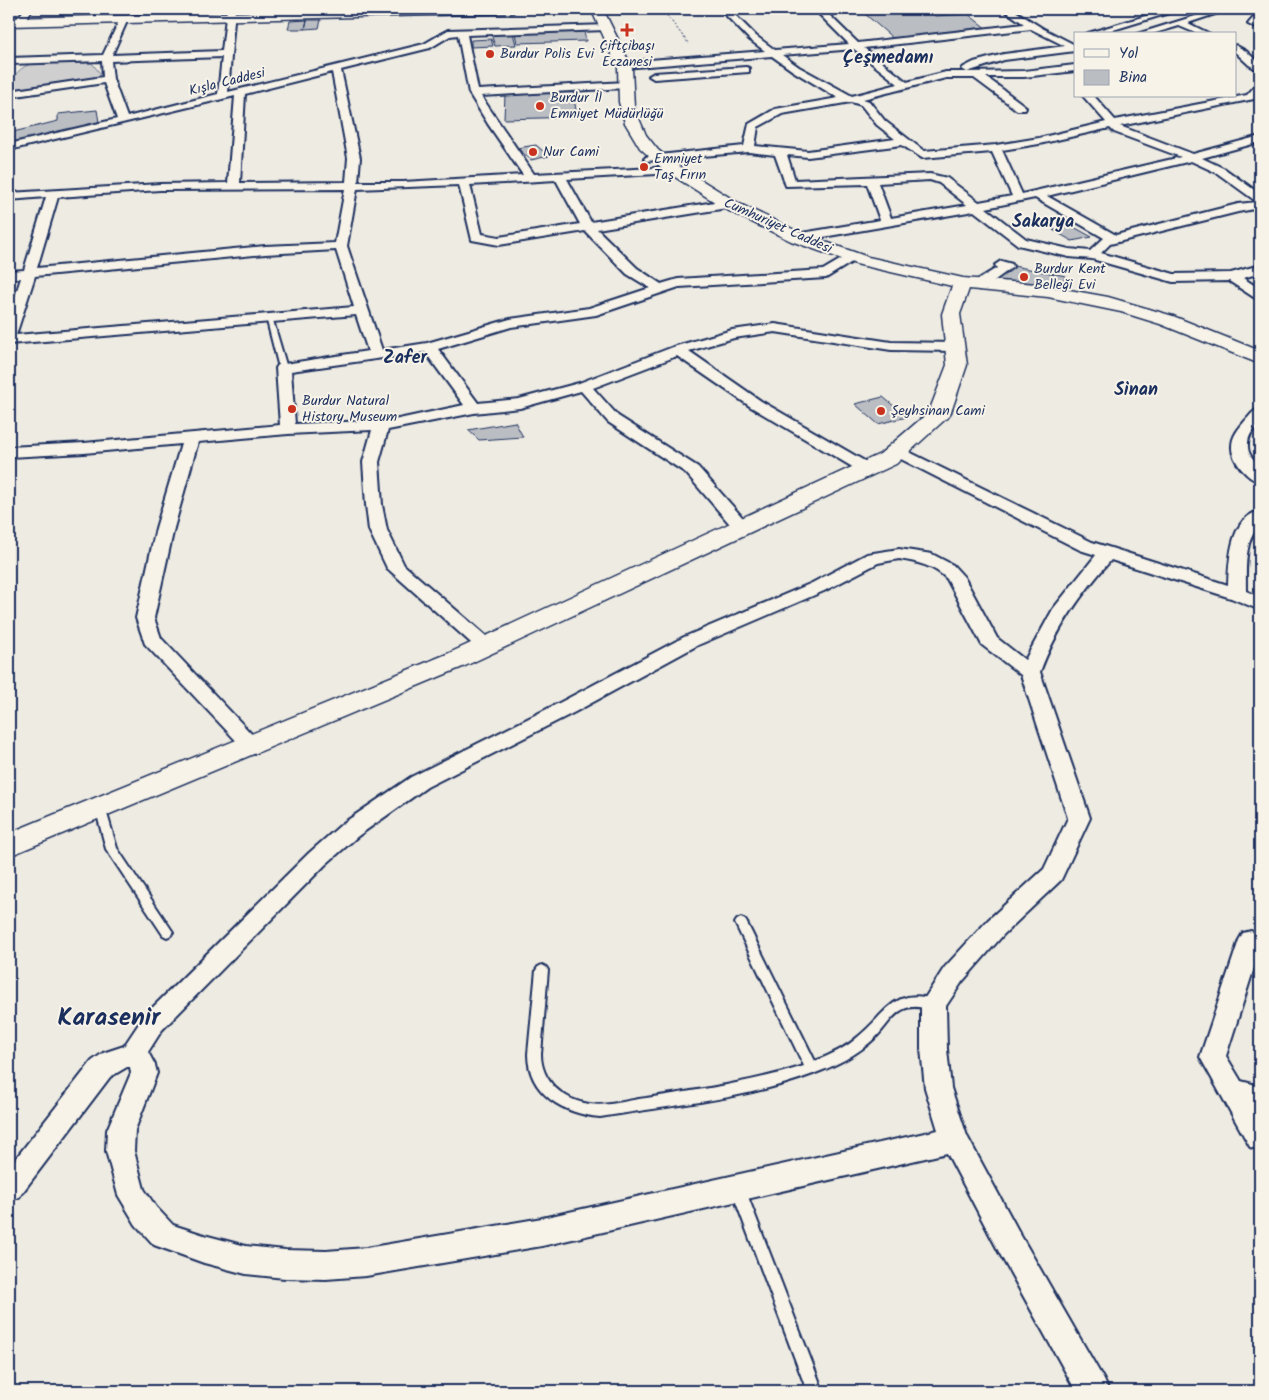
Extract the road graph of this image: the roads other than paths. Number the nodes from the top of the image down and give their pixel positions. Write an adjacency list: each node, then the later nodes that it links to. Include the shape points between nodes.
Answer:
1 (29, 9): 14 (street)
2 (512, 9): 15 (main road)
3 (597, 9): 18 (main road, Cumhuriyet Caddesi)
4 (724, 9): 30 (street)
5 (818, 9): 26 (street)
6 (1007, 9): 17 (street)
7 (1148, 9): 12 (street)
8 (1178, 9): 12 (street)
9 (1224, 9): 16 (street)
10 (1257, 9): 19 (street)
11 (231, 12): 13 (main road); 15 (main road); 31 (street)
12 (1161, 13): 20 (street)
13 (124, 19): 14 (main road); 32 (street)
14 (14, 22)
15 (449, 22): 23 (street); 39 (street, Kışla Caddesi, via 427,46)
16 (1181, 22): 21 (street); 22 (street)
17 (1033, 26): 25 (street); 26 (street)
18 (606, 27): 23 (street); 45 (main road, Cumhuriyet Caddesi)
19 (1258, 27)
20 (1096, 32)
21 (1148, 32)
22 (1202, 32)
23 (462, 33): 51 (street)
24 (1074, 38): 25 (street)
25 (1062, 41): 27 (street)
26 (856, 46): 30 (street); 48 (street)
27 (1074, 47)
28 (1074, 48): 42 (street, via 998,58 973,65)
29 (1236, 48): 37 (street)
30 (773, 53): 45 (street, via 701,59); 56 (street)
31 (227, 54): 32 (street); 53 (street)
32 (106, 58): 33 (street); 47 (street)
33 (20, 60): 34 (street); 44 (street)
34 (9, 61)
35 (1074, 63): 41 (street)
36 (1242, 67): 37 (street)
37 (1258, 67)
38 (1074, 68): 41 (street)
39 (336, 69): 50 (street, Kışla Caddesi); 77 (street, via 354,158)
40 (746, 70): 45 (street)
41 (1065, 71): 43 (street); 46 (street)
42 (959, 74): 43 (street); 48 (street)
43 (975, 74): 58 (street)
44 (9, 75)
45 (632, 77): 51 (street); 68 (main road, Cumhuriyet Caddesi, via 626,105 632,122)
46 (1074, 78)
47 (108, 79): 52 (street); 59 (street)
48 (905, 85): 56 (street)
49 (1260, 87): 54 (street)
50 (240, 93): 53 (street, Kışla Caddesi); 78 (street)
51 (474, 93): 73 (street, via 493,124 528,165)
52 (9, 94)
53 (223, 97): 59 (street, Kışla Caddesi)
54 (1250, 97): 57 (street); 60 (street)
55 (1090, 98): 60 (street)
56 (851, 99): 62 (street, via 865,103 881,123); 65 (street, via 778,111 753,126)
57 (1260, 107)
58 (1021, 108)
59 (123, 121): 63 (street, Kışla Caddesi)
60 (1112, 124): 64 (street); 69 (street, via 1118,130)
61 (1260, 139): 69 (street)
62 (905, 141): 66 (street, via 808,154); 67 (street, via 922,155)
63 (9, 147)
64 (996, 148): 67 (street); 82 (street)
65 (748, 149): 66 (street); 68 (street)
66 (780, 152): 75 (street, via 790,184)
67 (928, 154): 74 (street)
68 (658, 158): 70 (street); 71 (main road, Cumhuriyet Caddesi)
69 (1193, 158): 80 (street); 84 (street, via 1221,171)
70 (639, 159)
71 (675, 170): 72 (street); 83 (main road, Cumhuriyet Caddesi)
72 (560, 177): 73 (street); 87 (street)
73 (532, 178): 76 (street)
74 (937, 179): 75 (street); 85 (street, via 943,180)
75 (871, 180): 86 (street)
76 (464, 182): 77 (street); 87 (street, via 476,237 500,241)
77 (352, 185): 78 (street); 90 (street)
78 (234, 186): 79 (street)
79 (53, 193): 81 (street); 95 (street)
80 (1038, 195): 82 (street); 89 (street)
81 (9, 196)
82 (1019, 199): 85 (street)
83 (727, 204): 87 (street); 88 (main road, Cumhuriyet Caddesi)
84 (1259, 205): 89 (street)
85 (977, 208): 86 (street); 91 (street, via 1022,242)
86 (887, 223): 88 (street)
87 (588, 227): 99 (street, via 632,270)
88 (800, 237): 93 (main road, Cumhuriyet Caddesi)
89 (1115, 239): 92 (street, via 1106,241)
90 (341, 246): 95 (street, via 265,250); 101 (street)
91 (1035, 246): 92 (street); 98 (street, via 1001,265 1007,266)
92 (1093, 255): 97 (street, via 1173,278)
93 (854, 258): 98 (main road, Cumhuriyet Caddesi); 99 (street, via 826,274 678,283)
94 (1260, 269): 97 (street)
95 (30, 273): 96 (street); 103 (street)
96 (9, 275)
97 (1232, 277): 100 (street)
98 (971, 284): 106 (main road, via 951,314); 109 (main road, via 1030,290 1119,306 1169,321); 111 (main road, via 1134,319)
99 (660, 289): 105 (street, via 591,312 510,323)
100 (1260, 295)
101 (362, 310): 102 (street); 108 (street)
102 (269, 317): 104 (street); 110 (lane)
103 (9, 335)
104 (9, 340)
105 (429, 347): 108 (street); 113 (street)
106 (955, 347): 107 (street, via 891,346 775,328 732,334); 119 (main road, via 957,364 940,415)
107 (678, 350): 112 (street); 120 (street, via 756,404)
108 (376, 354): 110 (street)
109 (1260, 358)
110 (283, 368): 116 (street)
111 (1260, 370)
112 (584, 386): 113 (street, via 520,403); 123 (street, via 614,419 692,470)
113 (474, 408): 115 (street)
114 (1260, 413): 121 (street, via 1241,439 1240,449 1244,459)
115 (381, 426): 116 (street); 127 (street, via 371,462 374,505 378,530 396,568)
116 (288, 429): 117 (street)
117 (191, 438): 118 (street); 129 (street, via 165,528 145,618 152,640)
118 (9, 452)
119 (897, 452): 120 (main road); 124 (street)
120 (867, 469): 123 (main road)
121 (1260, 477)
122 (1260, 516): 125 (street, via 1239,542)
123 (741, 526): 127 (main road)
124 (1106, 554): 125 (street); 128 (street, via 1063,607 1039,648)
125 (1236, 594): 126 (street)
126 (1260, 604)
127 (486, 646): 129 (main road)
128 (1030, 672): 136 (street, via 1079,818 1053,874 996,927 953,975); 137 (street, via 989,641 948,569 912,555 873,558 818,587 691,641 454,763 386,803 317,859 153,1023)
129 (252, 744): 130 (main road)
130 (100, 807): 131 (main road); 133 (lane, via 112,849)
131 (9, 845)
132 (741, 923): 138 (lane)
133 (167, 932)
134 (1251, 940): 139 (street, via 1213,1057)
135 (542, 970): 138 (lane, via 534,1053 536,1067 550,1092 574,1108 600,1111 714,1094 777,1081)
136 (933, 1004): 138 (lane, via 921,1002 892,1009 861,1043); 142 (street, via 938,1088)
137 (132, 1056): 143 (street, via 115,1058 101,1069); 144 (street, via 144,1065 144,1073 120,1130 120,1151 132,1195 164,1235 246,1260 326,1265 366,1262 542,1232)
138 (812, 1068)
139 (1232, 1090): 140 (street); 141 (street)
140 (1260, 1097)
141 (1260, 1138)
142 (954, 1139): 144 (street); 146 (street)
143 (9, 1188)
144 (738, 1188): 145 (lane)
145 (815, 1391)
146 (1093, 1391)

